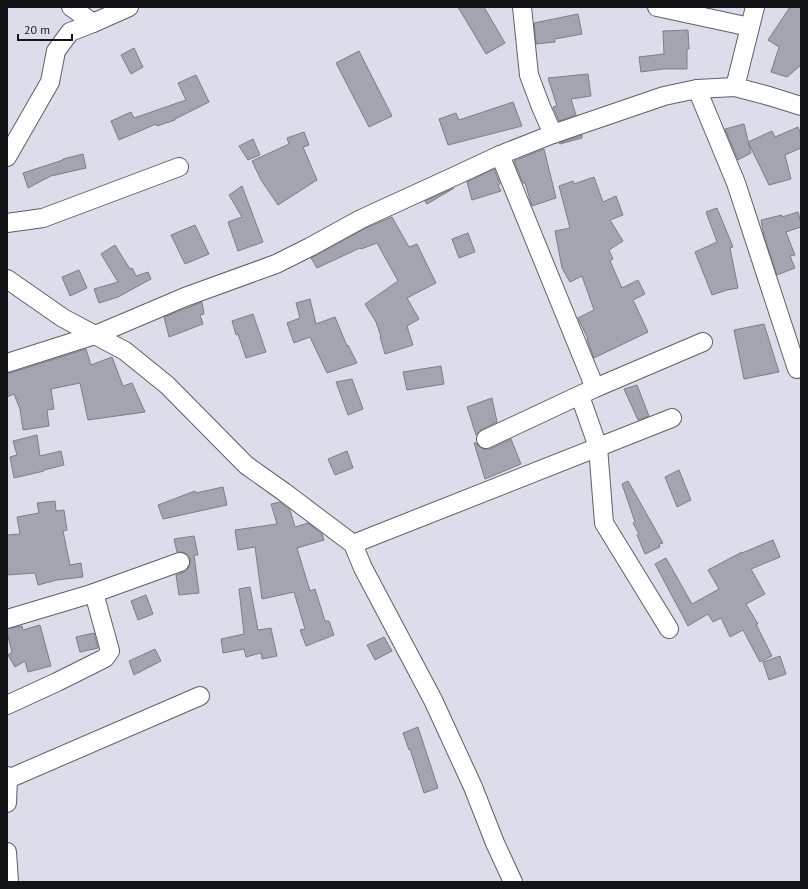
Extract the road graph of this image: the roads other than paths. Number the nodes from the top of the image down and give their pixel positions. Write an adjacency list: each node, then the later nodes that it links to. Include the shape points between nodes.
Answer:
1 (71, 7): 6 (street)
2 (129, 7): 6 (street)
3 (522, 7): 11 (street, via 529,75)
4 (657, 7): 7 (street)
5 (755, 7): 7 (street)
6 (93, 23): 13 (street, via 70,32 56,51 50,82)
7 (750, 27): 8 (street)
8 (736, 87): 9 (street); 10 (street)
9 (697, 89): 11 (street, via 664,96); 20 (street, via 736,183)
10 (801, 106)
11 (553, 134): 12 (street)
12 (500, 155): 17 (street, via 361,219 276,264 185,296); 21 (street)
13 (7, 157)
14 (179, 167): 15 (street, via 43,218)
15 (7, 223)
16 (7, 279): 17 (street, via 63,318)
17 (95, 335): 19 (street); 25 (street, via 125,351 167,384 246,465)
18 (703, 342): 21 (street)
19 (7, 363)
20 (797, 369)
21 (588, 392): 23 (street); 24 (street)
22 (672, 418): 24 (street)
23 (486, 439)
24 (598, 447): 25 (street); 29 (street, via 604,524)
25 (353, 544): 36 (street, via 363,568 433,700)
26 (180, 562): 27 (street)
27 (94, 593): 28 (street); 31 (street, via 110,651 105,658)
28 (7, 619)
29 (669, 629)
30 (200, 696): 32 (street)
31 (7, 705)
32 (7, 777): 33 (street)
33 (7, 803)
34 (7, 852): 35 (street)
35 (9, 882)
36 (513, 882)

